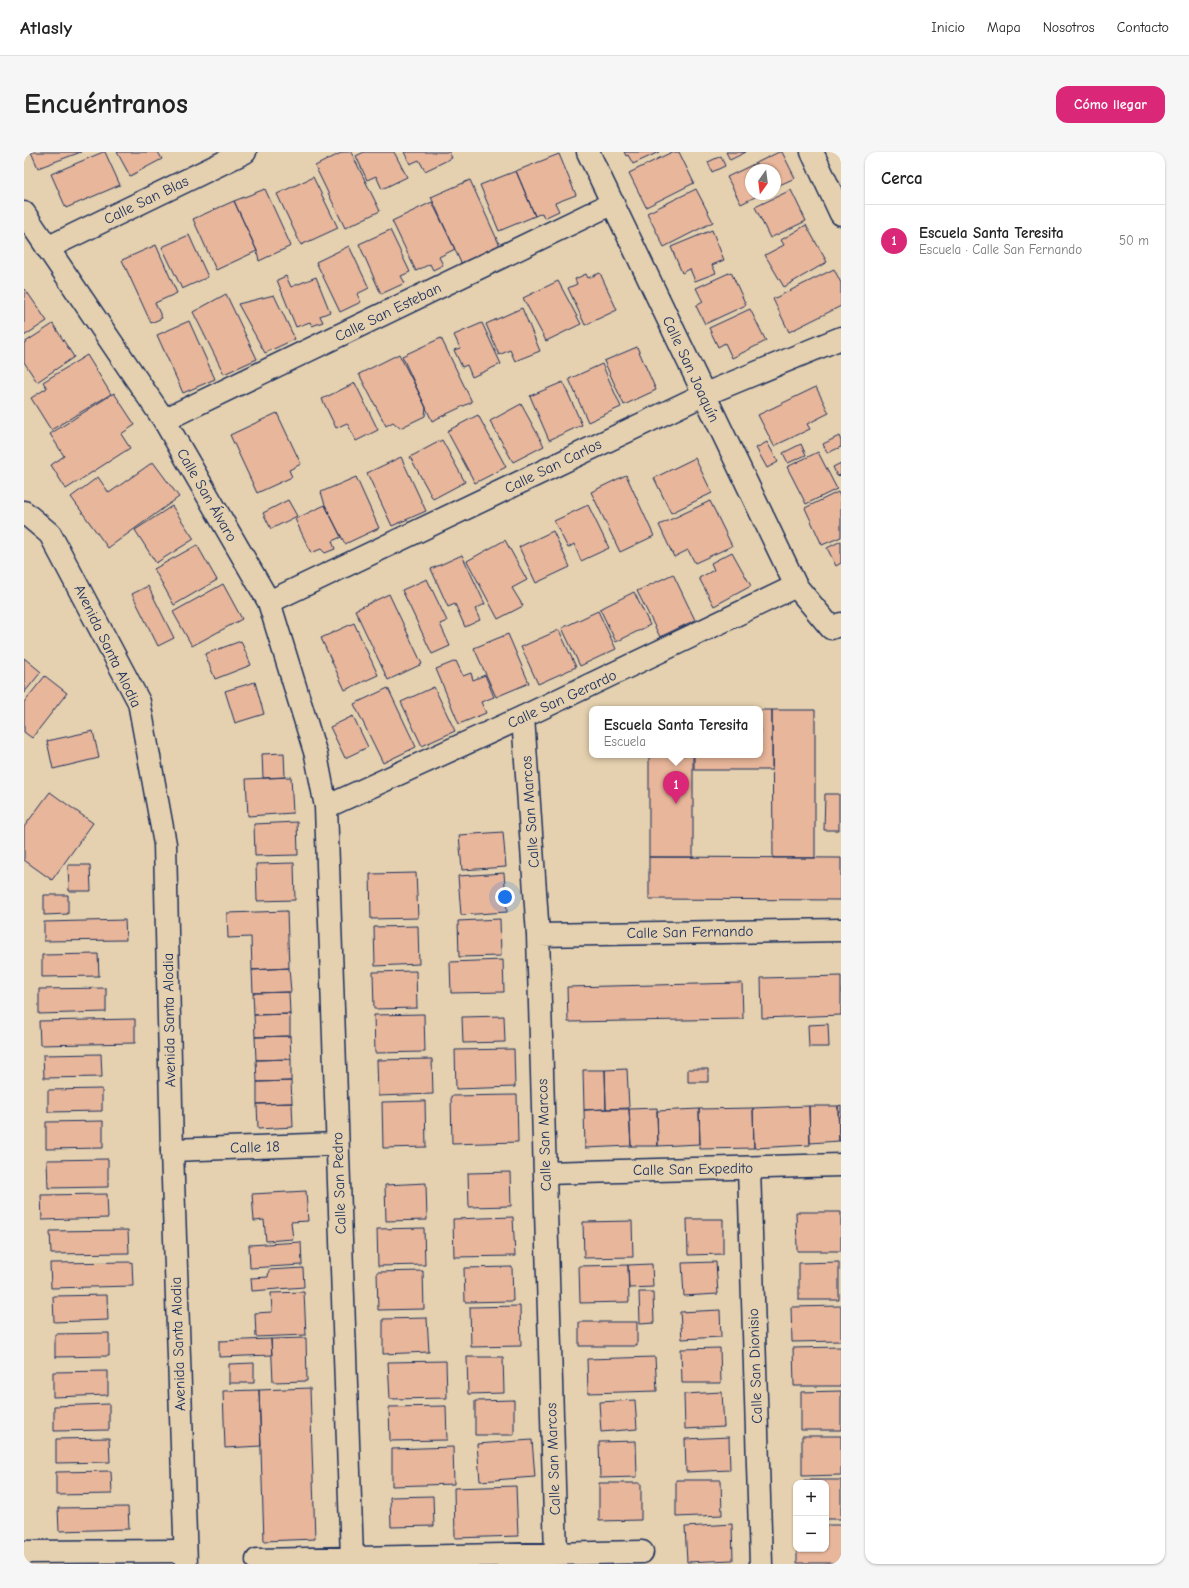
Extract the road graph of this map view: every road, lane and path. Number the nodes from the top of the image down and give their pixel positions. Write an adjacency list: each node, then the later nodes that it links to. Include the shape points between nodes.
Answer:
1 (246, 152): 7 (street, Calle San Blas)
2 (588, 152): 4 (street, Calle San Joaquín)
3 (812, 152): 6 (street)
4 (613, 203): 9 (street, Calle San Joaquín); 10 (street, Calle San Esteban)
5 (24, 213): 7 (street, Calle San Álvaro)
6 (841, 214)
7 (47, 248): 10 (street, Calle San Álvaro)
8 (841, 338): 9 (street, Calle San Carlos)
9 (703, 395): 12 (street, Calle San Joaquín); 13 (street, Calle San Carlos)
10 (164, 420): 13 (street, Calle San Álvaro)
11 (24, 512): 20 (street, Avenida Santa Alodia, via 50,534 139,702 165,844)
12 (796, 586): 14 (street, Calle San Joaquín, via 831,628); 15 (street, Calle San Gerardo)
13 (269, 602): 16 (street, Calle San Álvaro, via 316,755)
14 (841, 624)
15 (523, 717): 16 (street, Calle San Gerardo); 18 (street, Calle San Marcos)
16 (326, 807): 19 (street, Calle San Pedro)
17 (841, 930): 18 (street, Calle San Fernando)
18 (538, 935): 23 (street, Calle San Marcos)
19 (337, 1144): 20 (street, Calle 18); 28 (street, Calle San Pedro)
20 (172, 1150): 27 (street, Avenida Santa Alodia)
21 (841, 1165): 22 (street, Calle San Expedito)
22 (749, 1168): 23 (street, Calle San Expedito); 30 (street, Calle San Dionisio)
23 (545, 1173): 26 (street, Calle San Marcos)
24 (24, 1552): 27 (street)
25 (642, 1552): 26 (street)
26 (556, 1554): 28 (street)
27 (185, 1557)
28 (352, 1558): 29 (street)
29 (257, 1560)
30 (761, 1564)

